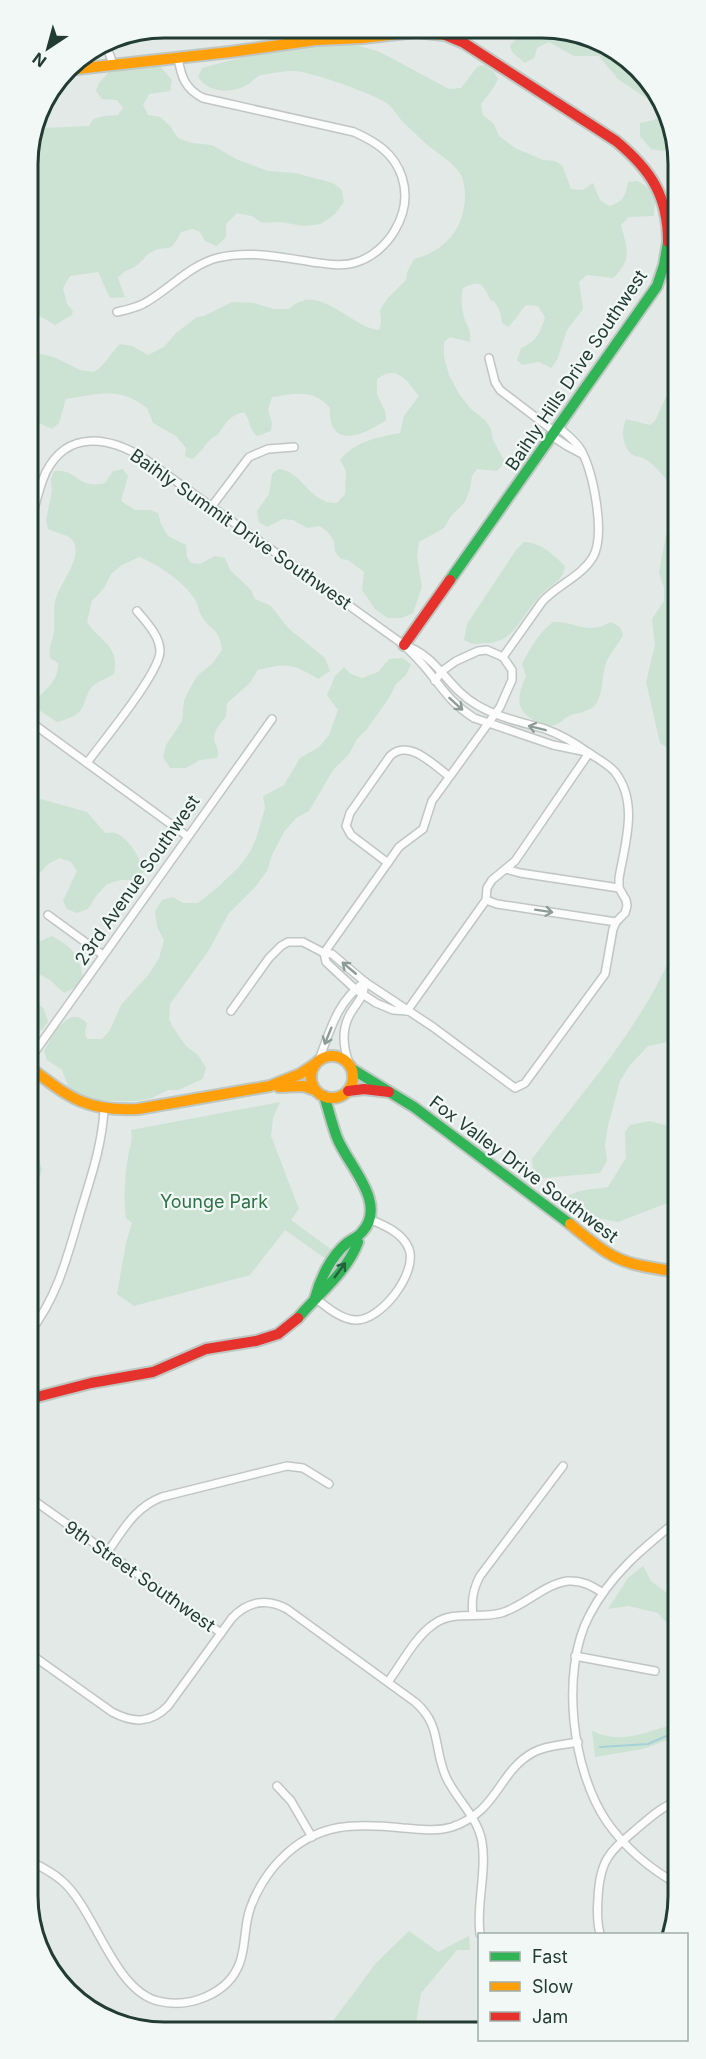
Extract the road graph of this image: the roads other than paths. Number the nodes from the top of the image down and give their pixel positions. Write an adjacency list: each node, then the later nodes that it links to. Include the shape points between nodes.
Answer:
1 (362, 38): 4 (street, Baihly Hills Drive Southwest)
2 (452, 38): 7 (street, Baihly Hills Drive Southwest, via 631,152 652,177 665,207)
3 (108, 50): 5 (street)
4 (178, 58): 5 (street, Baihly Hills Drive Southwest); 11 (street, via 184,82 203,98 354,132 373,140 384,148 400,172 404,210 382,247 358,262 334,264 230,255 203,263 142,304)
5 (113, 64): 6 (street, Baihly Hills Drive Southwest)
6 (81, 68)
7 (668, 230)
8 (668, 243): 9 (street, Baihly Hills Drive Southwest)
9 (664, 266): 10 (street); 13 (street, Baihly Hills Drive Southwest, via 654,291)
10 (668, 266)
11 (117, 312)
12 (489, 358): 13 (street, via 495,382 507,398)
13 (555, 432): 18 (street, Baihly Hills Drive Southwest); 19 (street, via 574,441 582,454 600,524 598,544 586,566 542,602)
14 (294, 447): 16 (street, via 249,457)
15 (38, 501): 16 (street, Baihly Summit Drive Southwest, via 46,473 57,456 83,441 105,442 137,454)
16 (212, 506): 18 (street, Baihly Summit Drive Southwest)
17 (137, 611): 27 (street, via 158,641 159,658 149,678)
18 (404, 645): 20 (street, via 418,649); 21 (street)
19 (503, 657): 20 (street, via 487,650 478,651); 22 (street, via 512,670 512,680)
20 (442, 671): 21 (street); 22 (street, via 462,694)
21 (435, 681): 24 (street, one-way to 24, via 463,711)
22 (495, 715): 24 (street); 26 (street, one-way to 22, via 565,737)
23 (272, 720): 29 (street, 23rd Avenue Southwest)
24 (489, 723): 26 (street); 28 (street)
25 (38, 727): 27 (street)
26 (589, 753): 31 (street); 32 (street, via 615,772 628,801 629,825)
27 (87, 763): 29 (street)
28 (449, 776): 30 (street, via 432,801 423,829 399,847); 30 (street, via 417,753 399,750 390,756 350,813 346,826 351,835)
29 (187, 837): 37 (street, 23rd Avenue Southwest)
30 (388, 863): 36 (street)
31 (506, 869): 32 (street); 33 (street, via 492,880)
32 (619, 888): 35 (street, via 627,906)
33 (486, 900): 35 (street, one-way to 35); 42 (street)
34 (48, 915): 37 (street)
35 (616, 922): 42 (street, via 602,980 519,1087 509,1084)
36 (324, 953): 38 (street, one-way to 36, via 332,954); 39 (street, via 326,962); 41 (street, via 303,942 281,946)
37 (103, 955): 43 (street, 23rd Avenue Southwest)
38 (365, 982): 39 (street); 40 (street); 42 (street)
39 (355, 989): 40 (street); 44 (street, one-way to 44, via 342,1004)
40 (364, 994): 42 (street, via 393,1010); 45 (street, via 352,1010 343,1035)
41 (231, 1011)
42 (406, 1011)
43 (38, 1046)
44 (317, 1062): 45 (street, via 338,1056); 47 (street); 49 (street, via 311,1077)
45 (350, 1066): 48 (street, Fox Valley Drive Southwest); 50 (street, via 353,1081)
46 (38, 1074): 51 (street, via 79,1102)
47 (270, 1086): 49 (street, via 303,1086); 51 (street, via 138,1109)
48 (390, 1092): 50 (street, via 364,1089); 54 (street, Fox Valley Drive Southwest, via 609,1254 619,1260)
49 (320, 1093): 50 (street, via 338,1098); 52 (street)
50 (346, 1093): 52 (street)
51 (104, 1110): 56 (street, via 97,1158 63,1272)
52 (332, 1121): 53 (street, via 340,1146 370,1199)
53 (369, 1219): 55 (street, via 356,1238 355,1250); 55 (street, via 390,1229 409,1249 405,1279 378,1312 361,1320 345,1318)
54 (668, 1270)
55 (315, 1298): 57 (street, via 291,1325 272,1336 206,1349 153,1372)
56 (38, 1320)
57 (38, 1397)
58 (563, 1466): 64 (street, via 480,1576 473,1590)
59 (329, 1484): 62 (street, via 303,1468 287,1467 162,1497 136,1513)
60 (38, 1503): 62 (street, 9th Street Southwest)
61 (668, 1528): 63 (street, via 630,1559)
62 (107, 1553): 65 (street, 9th Street Southwest)
63 (603, 1593): 64 (street, via 582,1582 562,1582 508,1610); 66 (street, via 583,1629)
64 (473, 1615): 69 (street, via 446,1617 430,1626)
65 (221, 1633): 67 (street, via 168,1706 141,1721 112,1712); 69 (street, via 243,1607 272,1603)
66 (575, 1656): 68 (street); 70 (street, via 571,1692)
67 (38, 1659)
68 (656, 1671)
69 (388, 1682): 73 (street, via 430,1718 446,1776)
70 (578, 1742): 73 (street, via 547,1747 529,1755 488,1804); 75 (street, via 593,1796)
71 (277, 1786): 74 (street, via 291,1801)
72 (668, 1806): 75 (street)
73 (471, 1818): 74 (street, via 440,1829 356,1824); 78 (street, via 482,1841)
74 (312, 1837): 76 (street, via 285,1855 259,1889 249,1910 241,1960 231,1978 207,1997 182,2003 156,2001 132,1986 71,1891)
75 (622, 1841): 77 (street); 79 (street, via 599,1875)
76 (38, 1866)
77 (668, 1878)
78 (480, 1933)
79 (600, 1933)

